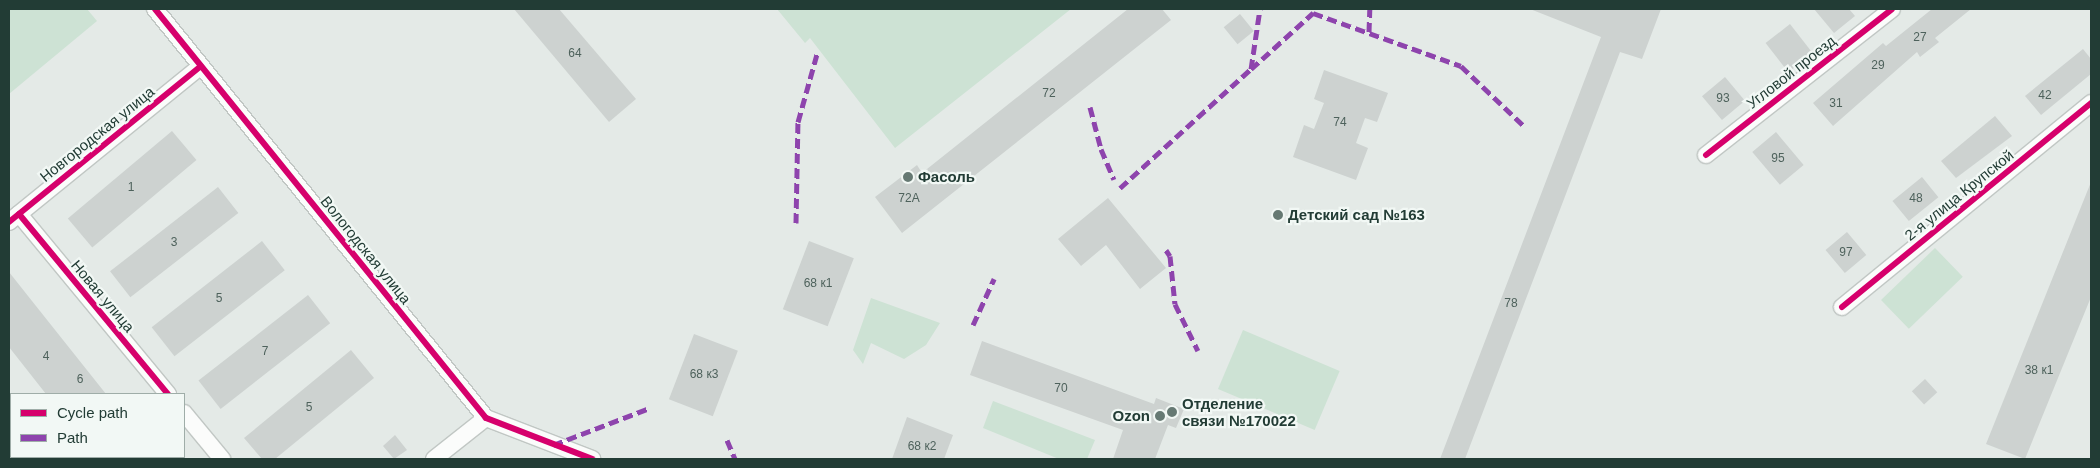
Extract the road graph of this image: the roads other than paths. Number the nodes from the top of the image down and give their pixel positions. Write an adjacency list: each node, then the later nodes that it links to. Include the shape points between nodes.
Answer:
1 (155, 9): 3 (street, Вологодская улица)
2 (1892, 9): 5 (street, Угловой проезд)
3 (201, 66): 6 (street, Новгородская улица); 10 (street, Вологодская улица)
4 (2091, 103): 7 (street, 2-я улица Крупской)
5 (1706, 155)
6 (14, 218): 8 (street, Новая улица)
7 (1842, 307)
8 (167, 393)
9 (185, 414): 11 (street)
10 (486, 418): 12 (street); 13 (street, Вологодская улица)
11 (222, 459)
12 (434, 459)
13 (592, 459)

